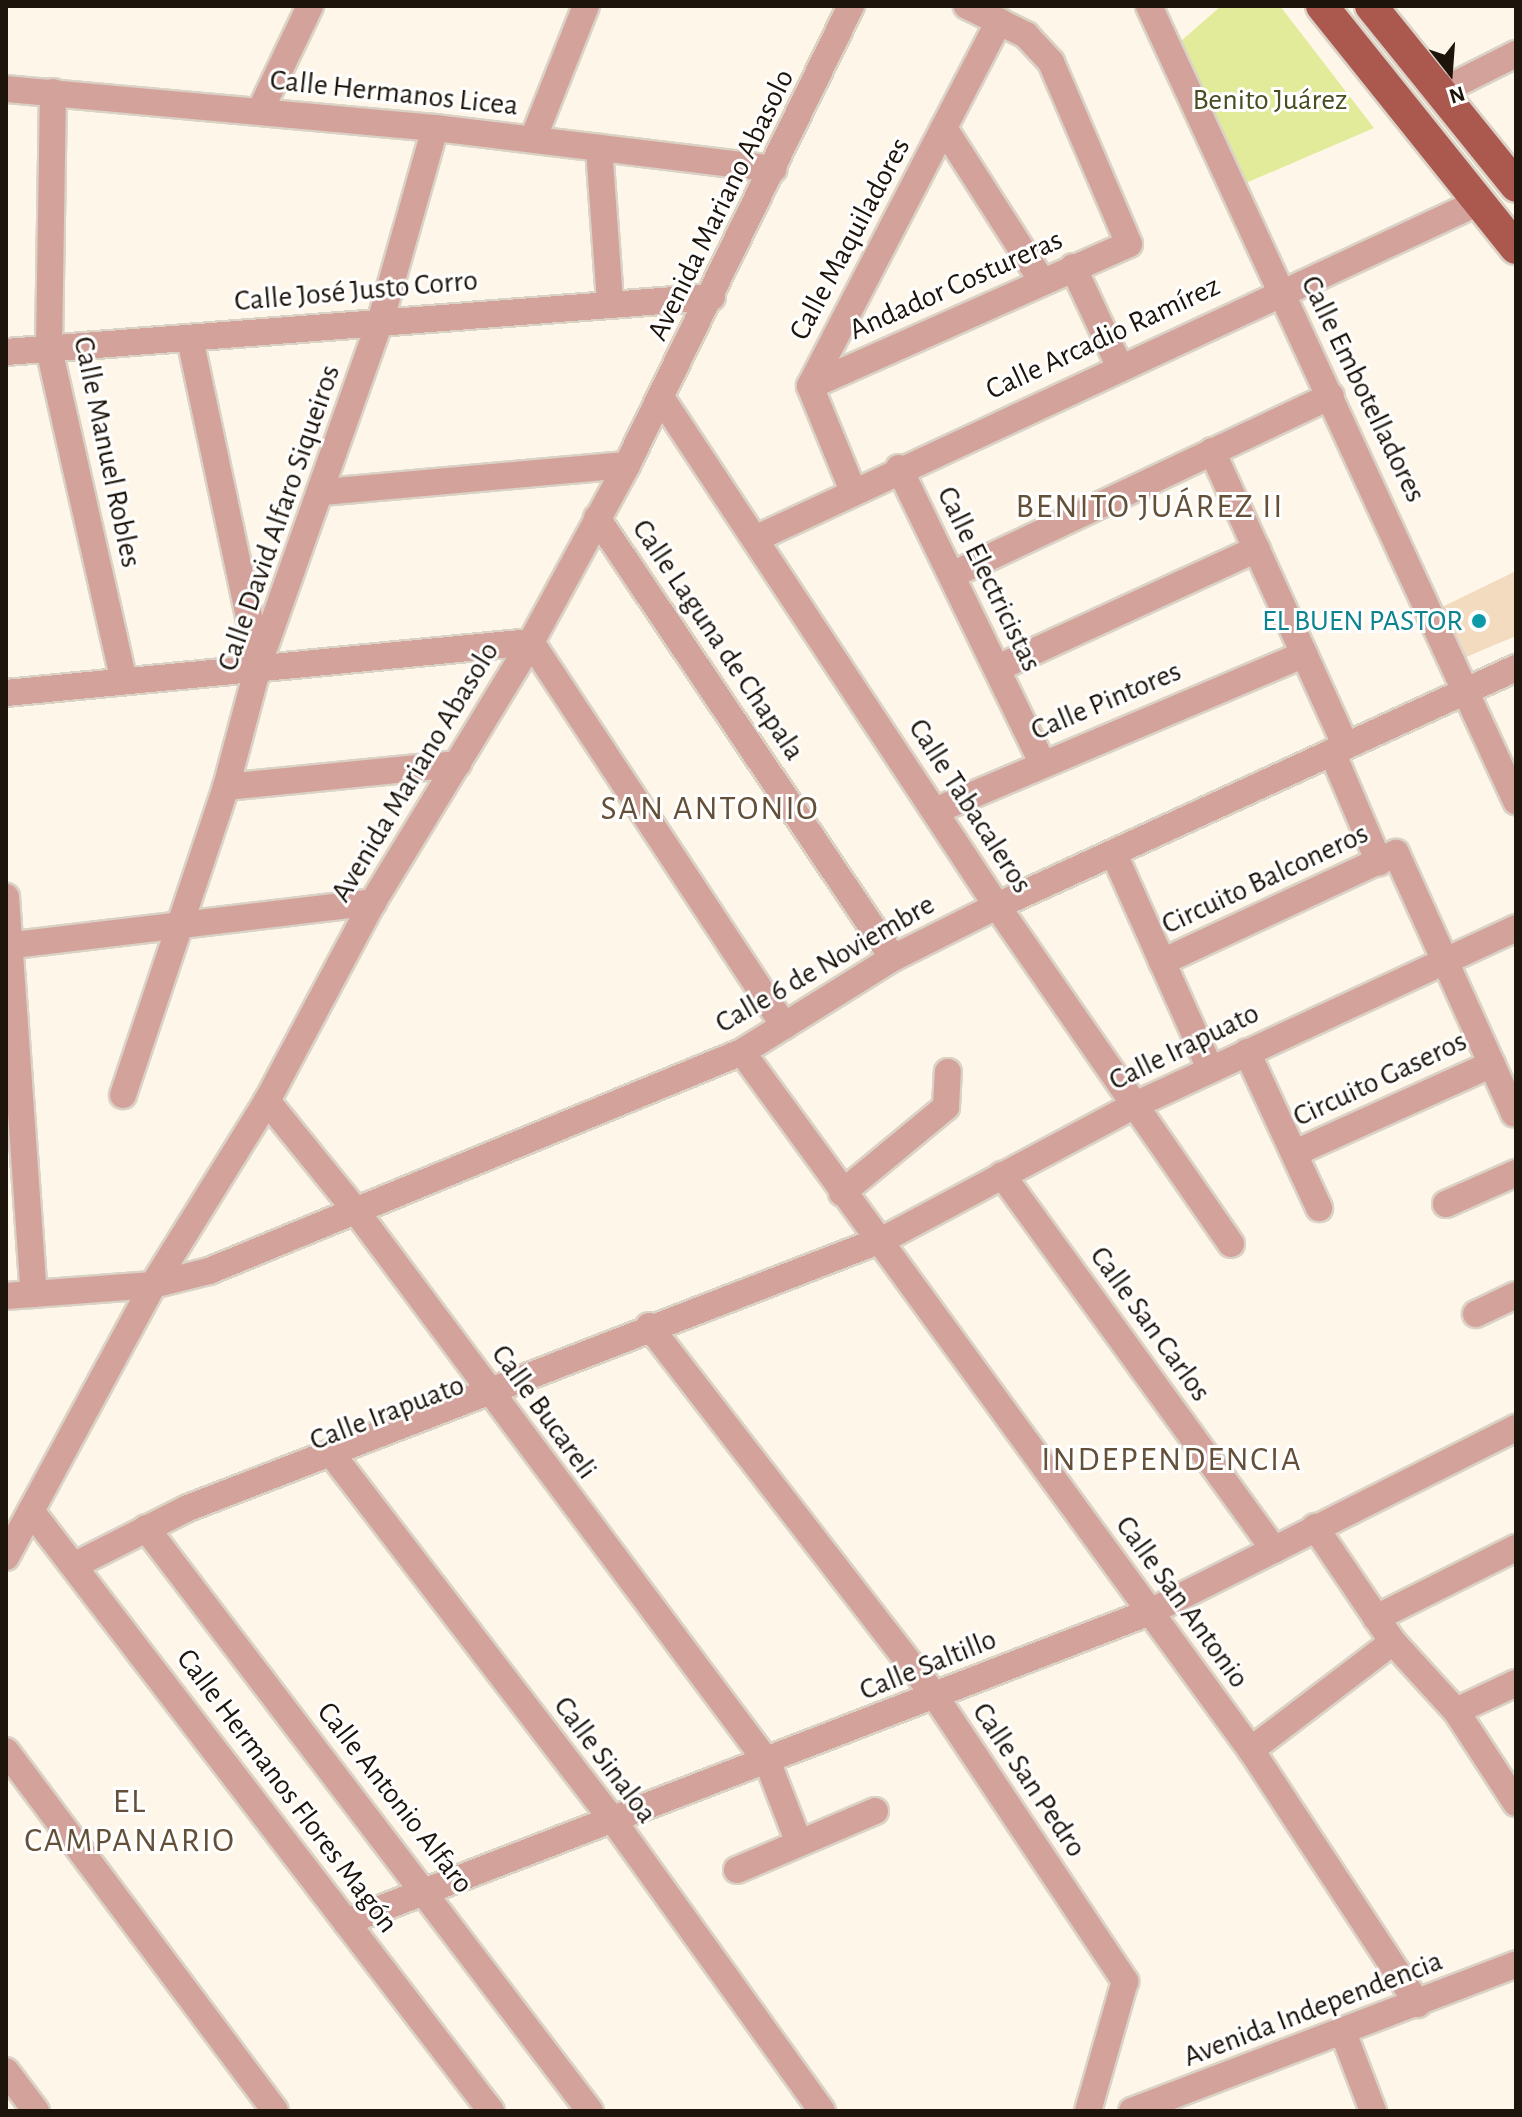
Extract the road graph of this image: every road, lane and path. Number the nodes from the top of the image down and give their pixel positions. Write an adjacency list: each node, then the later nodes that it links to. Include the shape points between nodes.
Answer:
1 (310, 6): 13 (street)
2 (586, 6): 16 (street)
3 (851, 6): 18 (street, Avenida Mariano Abasolo)
4 (967, 6): 8 (street)
5 (1149, 6): 24 (street, Calle Embotelladores)
6 (1322, 6): 20 (main road)
7 (1371, 6): 11 (main road)
8 (999, 21): 15 (street, Calle Maquiladores); 22 (street, Andador Costureras, via 1026,35 1051,62 1129,244)
9 (1516, 54): 11 (street)
10 (6, 89): 12 (street, Calle Hermanos Licea)
11 (1442, 91): 19 (main road)
12 (53, 92): 13 (street, Calle Hermanos Licea); 29 (street, Calle Manuel Robles)
13 (260, 111): 14 (street, Calle Hermanos Licea)
14 (435, 128): 16 (street, Calle Hermanos Licea); 27 (street, Calle David Alfaro Siqueiros)
15 (944, 128): 23 (street); 32 (street, Calle Maquiladores)
16 (533, 139): 17 (street, Calle Hermanos Licea)
17 (599, 148): 18 (street, Calle Hermanos Licea); 26 (street)
18 (774, 169): 25 (street, Avenida Mariano Abasolo)
19 (1514, 180)
20 (1479, 202): 21 (main road); 24 (street, Calle Arcadio Ramírez)
21 (1516, 248)
22 (1073, 267): 23 (street, Andador Costureras); 31 (street)
23 (1042, 281): 32 (street, Andador Costureras)
24 (1279, 291): 31 (street, Calle Arcadio Ramírez); 33 (street, Calle Embotelladores)
25 (712, 297): 26 (street, Calle José Justo Corro); 34 (street, Avenida Mariano Abasolo)
26 (610, 301): 27 (street, Calle José Justo Corro)
27 (381, 319): 28 (street, Calle José Justo Corro); 39 (street, Calle David Alfaro Siqueiros)
28 (190, 339): 29 (street, Calle José Justo Corro); 46 (street)
29 (49, 349): 30 (street, Calle José Justo Corro); 49 (street, Calle Manuel Robles)
30 (6, 352)
31 (1119, 365): 37 (street, Calle Arcadio Ramírez)
32 (810, 386): 38 (street, Calle Maquiladores)
33 (1331, 396): 35 (street); 50 (street, Calle Embotelladores)
34 (662, 399): 36 (street, Avenida Mariano Abasolo); 41 (street, Calle Tabacaleros)
35 (1212, 451): 42 (street); 43 (street)
36 (627, 465): 39 (street); 40 (street, Avenida Mariano Abasolo)
37 (899, 468): 38 (street, Calle Arcadio Ramírez); 43 (street, Calle Electricistas)
38 (853, 491): 41 (street, Calle Arcadio Ramírez)
39 (324, 492): 46 (street, Calle David Alfaro Siqueiros)
40 (597, 518): 44 (street, Avenida Mariano Abasolo); 66 (street, Calle Laguna de Chapala)
41 (757, 538): 57 (street, Calle Tabacaleros)
42 (1257, 549): 45 (street); 47 (street)
43 (952, 575): 47 (street, Calle Electricistas)
44 (531, 642): 46 (street); 54 (street, Avenida Mariano Abasolo); 69 (street)
45 (1304, 654): 52 (street); 53 (street, Calle Pintores)
46 (259, 663): 49 (street); 55 (street, Calle David Alfaro Siqueiros)
47 (998, 668): 53 (street, Calle Electricistas)
48 (1516, 668): 50 (street, Calle 6 de Noviembre)
49 (123, 678): 51 (street)
50 (1468, 691): 52 (street, Calle 6 de Noviembre); 56 (street, Calle Embotelladores)
51 (6, 693)
52 (1339, 749): 58 (street, Calle 6 de Noviembre); 59 (street)
53 (1042, 762): 57 (street, Calle Pintores)
54 (458, 764): 55 (street); 61 (street, Avenida Mariano Abasolo)
55 (226, 787): 63 (street, Calle David Alfaro Siqueiros)
56 (1516, 801)
57 (935, 811): 62 (street, Calle Tabacaleros)
58 (1114, 854): 62 (street, Calle 6 de Noviembre); 68 (street)
59 (1379, 862): 67 (street, Circuito Balconeros, via 1396,853); 68 (street, Circuito Balconeros)
60 (6, 897): 65 (street)
61 (373, 902): 63 (street); 76 (street, Avenida Mariano Abasolo)
62 (997, 906): 66 (street, Calle 6 de Noviembre); 77 (street, Calle Tabacaleros)
63 (180, 927): 65 (street); 75 (street, Calle David Alfaro Siqueiros)
64 (1516, 928): 67 (street, Calle Irapuato)
65 (9, 945): 89 (street)
66 (893, 958): 69 (street, Calle 6 de Noviembre)
67 (1446, 959): 71 (street, Calle Irapuato); 72 (street, Circuito Gaseros)
68 (1162, 962): 73 (street, Circuito Balconeros)
69 (784, 1026): 70 (street, Calle 6 de Noviembre)
70 (742, 1052): 82 (street, Calle San Antonio); 85 (street, Calle 6 de Noviembre)
71 (1247, 1052): 73 (street, Calle Irapuato); 79 (street, Circuito Gaseros)
72 (1492, 1064): 78 (street); 79 (street, Circuito Gaseros)
73 (1210, 1069): 77 (street, Calle Irapuato)
74 (948, 1072): 82 (street, via 946,1107)
75 (123, 1095)
76 (267, 1101): 85 (street, Calle Bucareli); 88 (street, Avenida Mariano Abasolo)
77 (1135, 1105): 81 (street, Calle Irapuato); 87 (street, Calle Tabacaleros)
78 (1514, 1113)
79 (1295, 1153): 84 (street)
80 (1516, 1173): 83 (street)
81 (1002, 1175): 86 (street, Calle Irapuato); 101 (street, Calle San Carlos)
82 (842, 1193): 86 (street, Calle San Antonio)
83 (1446, 1204)
84 (1319, 1208)
85 (356, 1211): 88 (street, Calle 6 de Noviembre, via 209,1271); 94 (street, Calle Bucareli)
86 (880, 1241): 93 (street, Calle Irapuato, via 843,1268); 104 (street, Calle San Antonio)
87 (1231, 1244)
88 (153, 1285): 89 (street, Calle 6 de Noviembre); 97 (street, Avenida Mariano Abasolo)
89 (34, 1294): 91 (street, Calle 6 de Noviembre)
90 (1516, 1295): 92 (street)
91 (6, 1296)
92 (1476, 1314)
93 (654, 1333): 94 (street, Calle Irapuato); 108 (street, Calle San Pedro)
94 (492, 1398): 96 (street, Calle Irapuato); 112 (street, Calle Bucareli)
95 (1516, 1428): 98 (street, Calle Saltillo)
96 (335, 1460): 99 (street, Calle Irapuato); 115 (street, Calle Sinaloa)
97 (31, 1511): 102 (street, Avenida Mariano Abasolo); 103 (street, Calle Hermanos Flores Magón)
98 (1315, 1527): 101 (street, Calle Saltillo); 105 (street)
99 (141, 1535): 103 (street, Calle Irapuato); 118 (street, Calle Antonio Alfaro)
100 (1516, 1548): 105 (street)
101 (1274, 1550): 104 (street, Calle Saltillo)
102 (6, 1557)
103 (77, 1564): 119 (street, Calle Hermanos Flores Magón)
104 (1150, 1612): 108 (street, Calle Saltillo); 110 (street, Calle San Antonio)
105 (1376, 1618): 106 (street)
106 (1393, 1642): 109 (street); 110 (street)
107 (1516, 1683): 109 (street)
108 (935, 1696): 112 (street, Calle Saltillo); 124 (street, Calle San Pedro, via 1125,1981)
109 (1456, 1711): 113 (street)
110 (1251, 1750): 121 (street, Calle San Antonio)
111 (6, 1751): 126 (street)
112 (768, 1763): 115 (street, Calle Saltillo); 116 (street, Calle Bucareli)
113 (1516, 1803)
114 (875, 1811): 116 (street)
115 (613, 1820): 118 (street, Calle Saltillo); 129 (street, Calle Sinaloa)
116 (799, 1843): 117 (street)
117 (737, 1870)
118 (426, 1889): 119 (street, Calle Saltillo); 128 (street, Calle Antonio Alfaro)
119 (346, 1922): 127 (street, Calle Hermanos Flores Magón)
120 (1516, 1964): 121 (street, Avenida Independencia)
121 (1418, 2004): 122 (street, Avenida Independencia)
122 (1343, 2032): 130 (street, Avenida Independencia); 131 (street)
123 (6, 2071): 125 (street)
124 (1090, 2109)
125 (36, 2111)
126 (275, 2111)
127 (491, 2111)
128 (590, 2111)
129 (822, 2111)
130 (1132, 2111)
131 (1373, 2111)

